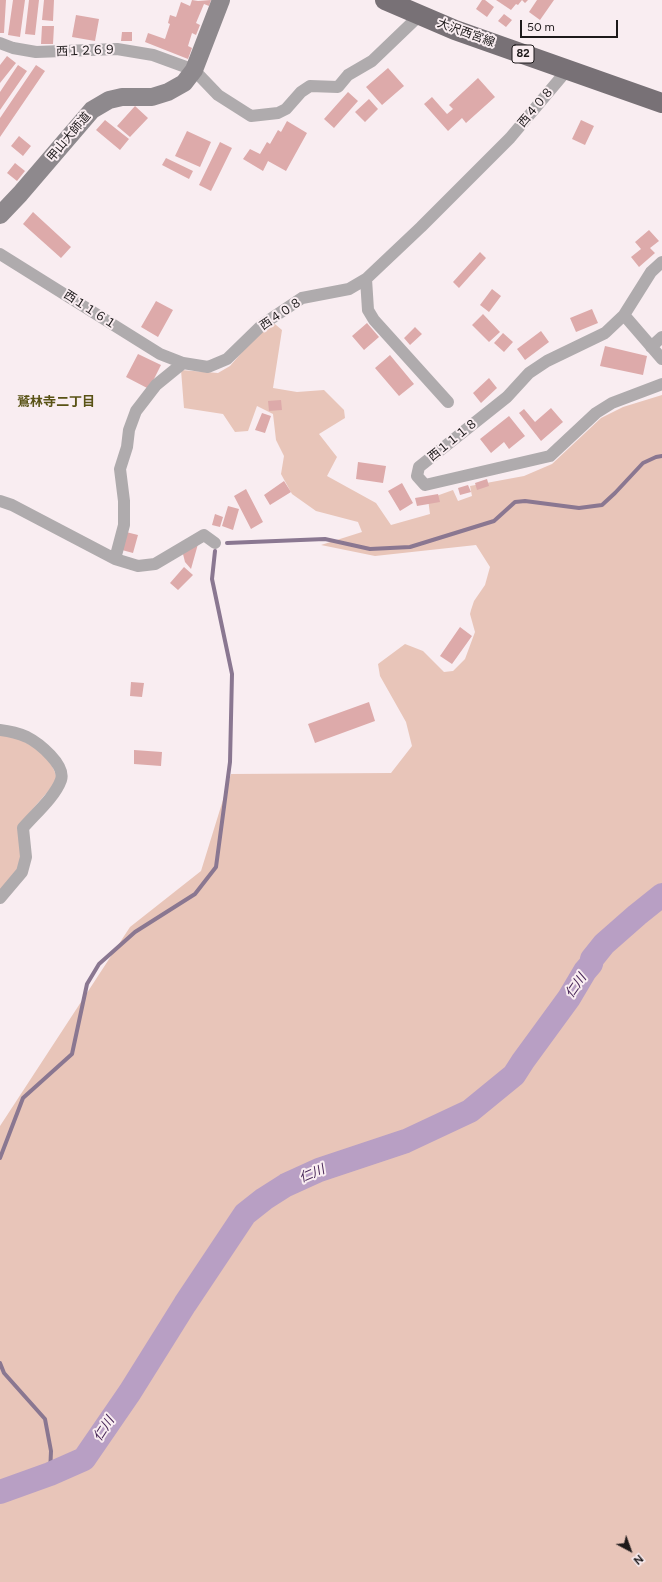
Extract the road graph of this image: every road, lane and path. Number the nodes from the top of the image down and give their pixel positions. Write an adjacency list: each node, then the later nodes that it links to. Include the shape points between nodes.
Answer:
1 (221, 0): 5 (street, 甲山大師道)
2 (385, 0): 3 (main road, 大沢西宮線 / 82)
3 (420, 15): 5 (street, via 372,61 348,75 338,87 310,86 286,109 278,113 251,116 218,96); 6 (main road, 大沢西宮線 / 82)
4 (0, 42): 5 (street, 西１２６９, via 13,48 36,52 117,49 154,55)
5 (194, 70): 8 (street, 甲山大師道, via 184,83 168,92 152,97 122,97 109,100 92,110)
6 (568, 70): 7 (main road, 大沢西宮線 / 82); 11 (street, 西４０８, via 510,138)
7 (662, 103)
8 (0, 215)
9 (0, 254): 16 (street, 西１１６１, via 160,354)
10 (662, 262): 12 (street, 西１１１８, via 651,272)
11 (366, 279): 16 (street, 西４０８, via 349,289 302,298 263,324 228,359 208,367); 18 (street, via 368,310 371,315)
12 (624, 315): 14 (street); 17 (street, 西１１１８, via 605,333 547,361 529,373 507,397 419,467 417,476 425,485 550,456 596,413 612,403)
13 (662, 337): 14 (street)
14 (651, 347): 15 (street)
15 (662, 359)
16 (182, 363): 21 (street, via 156,385 136,411 129,430 120,469 124,525)
17 (662, 384)
18 (448, 402)
19 (0, 501): 21 (street)
20 (215, 543): 21 (street, via 204,535 155,564 138,566)
21 (115, 559)
22 (0, 730): 23 (street, via 27,737 48,752 59,767 61,779 54,792 23,828 26,857 22,872)
23 (0, 898)

